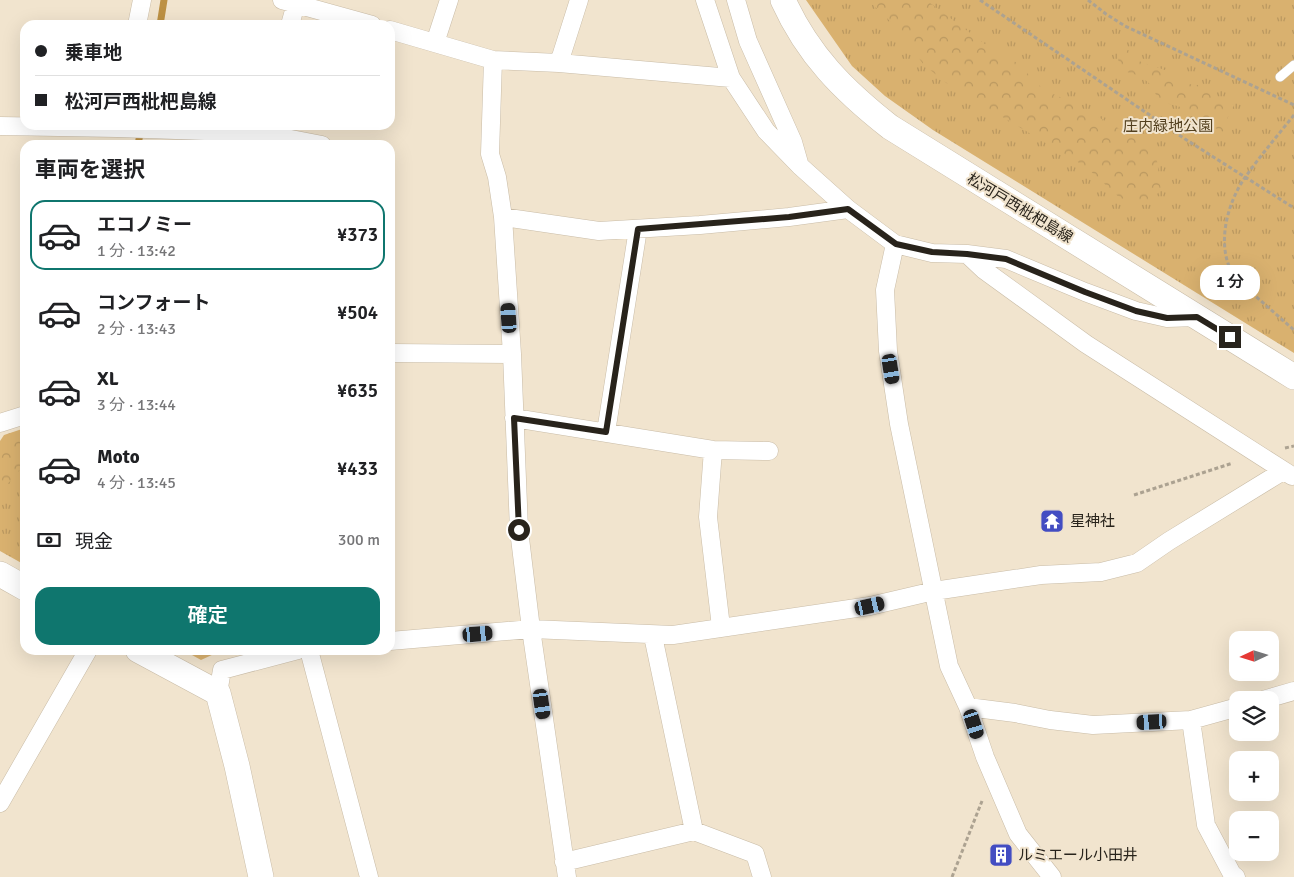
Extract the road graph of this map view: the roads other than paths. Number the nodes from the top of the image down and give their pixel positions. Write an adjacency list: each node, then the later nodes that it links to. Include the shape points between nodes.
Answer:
1 (142, 0): 8 (street)
2 (449, 0): 12 (street)
3 (579, 0): 14 (street)
4 (705, 0): 17 (street)
5 (736, 0): 24 (street, via 748,41 793,142)
6 (783, 0): 30 (main road, 松河戸西枇杷島線, via 794,24 825,67 855,99 890,127)
7 (291, 1): 9 (street); 10 (street)
8 (138, 20)
9 (290, 20)
10 (355, 20)
11 (395, 31): 12 (street)
12 (435, 42): 13 (street)
13 (493, 60): 14 (street); 26 (street, via 490,154)
14 (558, 63): 17 (street)
15 (1294, 65): 16 (lane)
16 (1280, 77)
17 (731, 78): 24 (street, via 766,131)
18 (0, 126): 19 (street)
19 (20, 127)
20 (66, 130): 21 (street)
21 (116, 133): 22 (street)
22 (259, 134): 23 (street)
23 (293, 140)
24 (800, 166): 25 (street)
25 (848, 209): 27 (street); 28 (street)
26 (503, 217): 27 (street, via 599,231); 32 (street)
27 (638, 229): 37 (street)
28 (896, 244): 29 (street, via 932,252); 43 (street, via 885,290 888,351 899,424)
29 (967, 254): 30 (street, via 1006,259 1136,311 1167,318); 40 (street, via 984,270 1086,344)
30 (1197, 317): 33 (main road, 松河戸西枇杷島線)
31 (395, 353): 32 (street)
32 (512, 354): 35 (street)
33 (1294, 377)
34 (20, 417): 36 (street)
35 (514, 418): 37 (street); 45 (street, via 519,530)
36 (0, 423)
37 (606, 432): 38 (street)
38 (714, 450): 39 (street); 44 (street, via 708,517)
39 (769, 451)
40 (1289, 474): 43 (street, via 1169,541 1137,563 1101,572 1041,575)
41 (0, 574): 42 (main road)
42 (20, 585)
43 (934, 591): 44 (street, via 870,606); 55 (street, via 949,666)
44 (720, 627): 46 (street)
45 (531, 629): 46 (street); 47 (street); 60 (street)
46 (653, 636): 59 (street)
47 (395, 641)
48 (85, 655): 58 (street)
49 (147, 655): 53 (main road)
50 (279, 655): 53 (street, via 222,670)
51 (310, 655): 62 (street)
52 (1294, 692): 54 (street)
53 (218, 693): 61 (main road)
54 (1279, 696)
55 (968, 707): 57 (street, via 1093,725); 64 (street, via 1018,834)
56 (1229, 709): 57 (street)
57 (1191, 720): 65 (street, via 1206,825)
58 (0, 803)
59 (694, 831): 60 (street); 63 (street, via 755,854)
60 (566, 870)
61 (261, 877)
62 (369, 877)
63 (762, 877)
64 (1052, 877)
65 (1236, 877)

